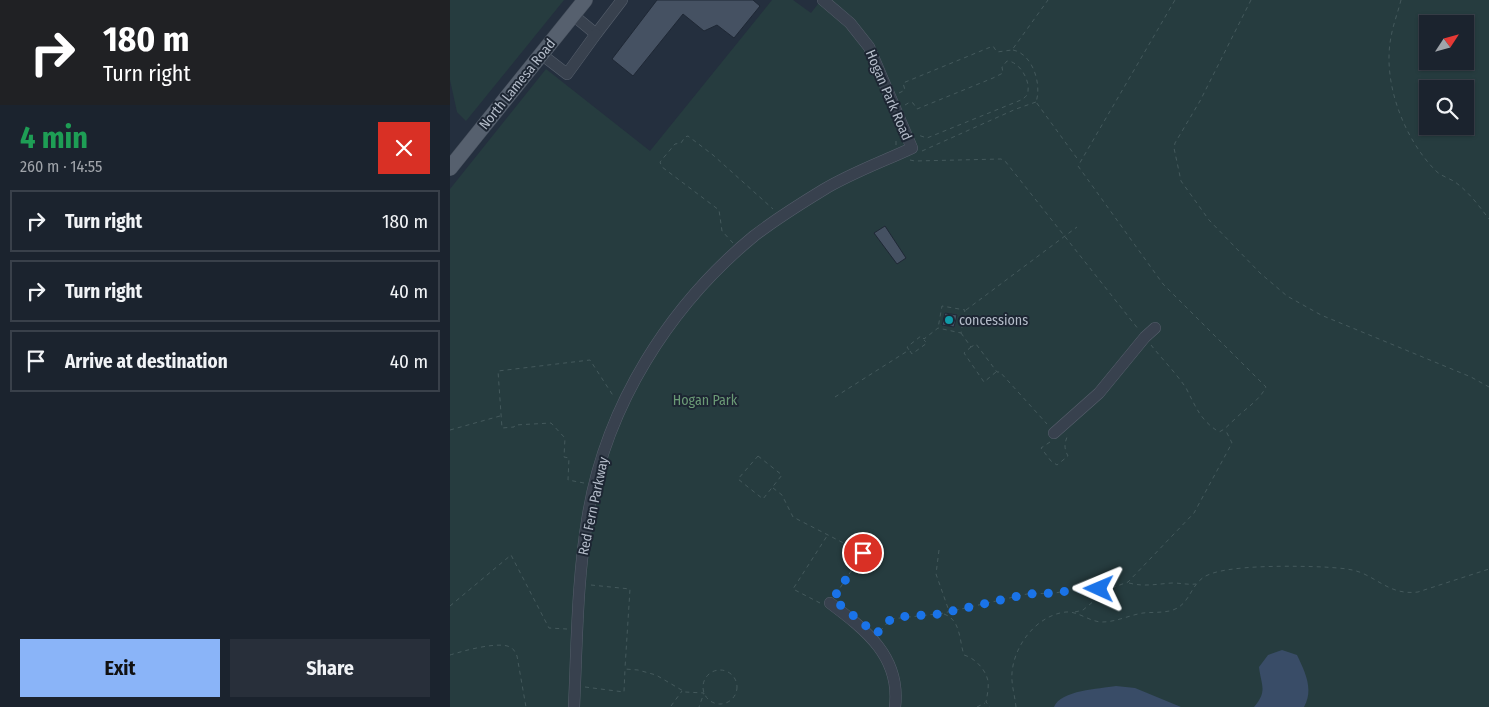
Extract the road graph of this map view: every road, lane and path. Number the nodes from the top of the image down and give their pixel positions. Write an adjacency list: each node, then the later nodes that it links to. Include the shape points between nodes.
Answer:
1 (585, 0): 8 (main road, North Lamesa Road)
2 (622, 0): 9 (street)
3 (823, 0): 15 (street, Hogan Park Road, via 850,22 869,47)
4 (1048, 0): 10 (path)
5 (1175, 0): 18 (path)
6 (1251, 0): 36 (path, via 1175,143 1184,186 1209,220 1246,260 1300,304)
7 (1401, 0): 21 (path, via 1391,37 1389,64 1399,109 1411,136 1437,173 1456,182)
8 (573, 15): 9 (street); 11 (main road, North Lamesa Road)
9 (596, 34): 11 (street, via 567,74)
10 (1012, 50): 12 (path, via 997,52 993,46 904,83 906,90); 13 (path, via 1027,58 1035,74 1038,87)
11 (541, 54): 19 (main road, North Lamesa Road)
12 (897, 94)
13 (1036, 102): 17 (path); 18 (path)
14 (903, 108): 15 (path, via 910,102 917,109 993,78 1003,73 1003,64 1007,62 1014,62 1020,67 1028,89 1028,94 1021,100 927,138 912,131)
15 (906, 134): 16 (path, via 896,138); 17 (street, Hogan Park Road)
16 (894, 148)
17 (913, 153): 23 (path, via 907,159 1005,161); 38 (street, Red Fern Parkway, via 824,189 761,231 726,261 669,325)
18 (1080, 162): 40 (path, via 1078,166 1162,284 1266,387 1255,402)
19 (450, 168)
20 (774, 211): 25 (path, via 688,136 675,144 660,162 662,168 719,210 722,230)
21 (1489, 219)
22 (1077, 227): 23 (path)
23 (1065, 236): 27 (path); 31 (path)
24 (737, 240): 25 (path)
25 (733, 243): 26 (path)
26 (728, 248)
27 (965, 310): 28 (path, via 942,306); 30 (path)
28 (938, 328): 30 (path); 32 (path)
29 (1155, 328): 31 (street)
30 (961, 333): 33 (path)
31 (1145, 337): 40 (path, via 1185,387 1200,416 1219,432); 42 (street, via 1099,392)
32 (924, 339): 34 (path, via 921,336 907,346); 34 (path, via 927,343 912,354)
33 (971, 347): 35 (path, via 976,344); 35 (path, via 964,352 984,382)
34 (909, 350): 37 (path)
35 (997, 372): 42 (path)
36 (1489, 387)
37 (835, 397)
38 (622, 408): 39 (path, via 590,360 498,371); 66 (street, Red Fern Parkway, via 605,448 588,515 580,570)
39 (501, 415): 41 (path); 43 (path, via 502,428 552,423 565,438 564,458 569,458 568,480)
40 (1225, 429): 50 (path, via 1232,443 1194,513 1128,582)
41 (450, 430)
42 (1056, 435): 42 (path, via 1068,433 1065,446 1068,456 1056,465 1041,448)
43 (585, 484)
44 (773, 488): 44 (path, via 782,475 758,456 738,480 763,499); 45 (path, via 782,495 793,517)
45 (827, 536): 51 (path, via 863,553); 51 (path, via 793,589)
46 (939, 550): 53 (path, via 936,574)
47 (1489, 569): 49 (path, via 1407,593 1396,591 1361,572 1319,567 1258,567 1212,574)
48 (586, 584): 59 (path, via 630,589)
49 (1197, 584): 50 (path, via 1139,586 1128,583); 54 (path, via 1186,603 1171,611 1101,622)
50 (1106, 590): 53 (path, via 1084,588 1027,594); 54 (path, via 1083,610)
51 (829, 602): 68 (street, via 861,627 879,647 893,679)
52 (450, 606): 56 (path, via 511,555 549,628 568,629)
53 (949, 611): 55 (path)
54 (1074, 613): 71 (path, via 1055,615 1034,626 1026,636 1018,650 1012,673)
55 (939, 614): 57 (path, via 891,619); 63 (path, via 948,615 956,624 964,655 973,658 987,678)
56 (569, 624)
57 (876, 634)
58 (450, 655): 65 (path, via 476,648 509,646 517,656)
59 (625, 669): 60 (path, via 624,692); 61 (path, via 656,675)
60 (581, 686)
61 (682, 691): 62 (path); 64 (path)
62 (704, 693): 62 (path, via 708,700 724,705 736,695 738,684 728,672 717,670 704,680); 67 (path)
63 (986, 702): 69 (path); 70 (path)
64 (671, 706)
65 (526, 707)
66 (574, 707)
67 (699, 707)
68 (895, 707)
69 (977, 707)
70 (990, 707)
71 (1016, 707)

